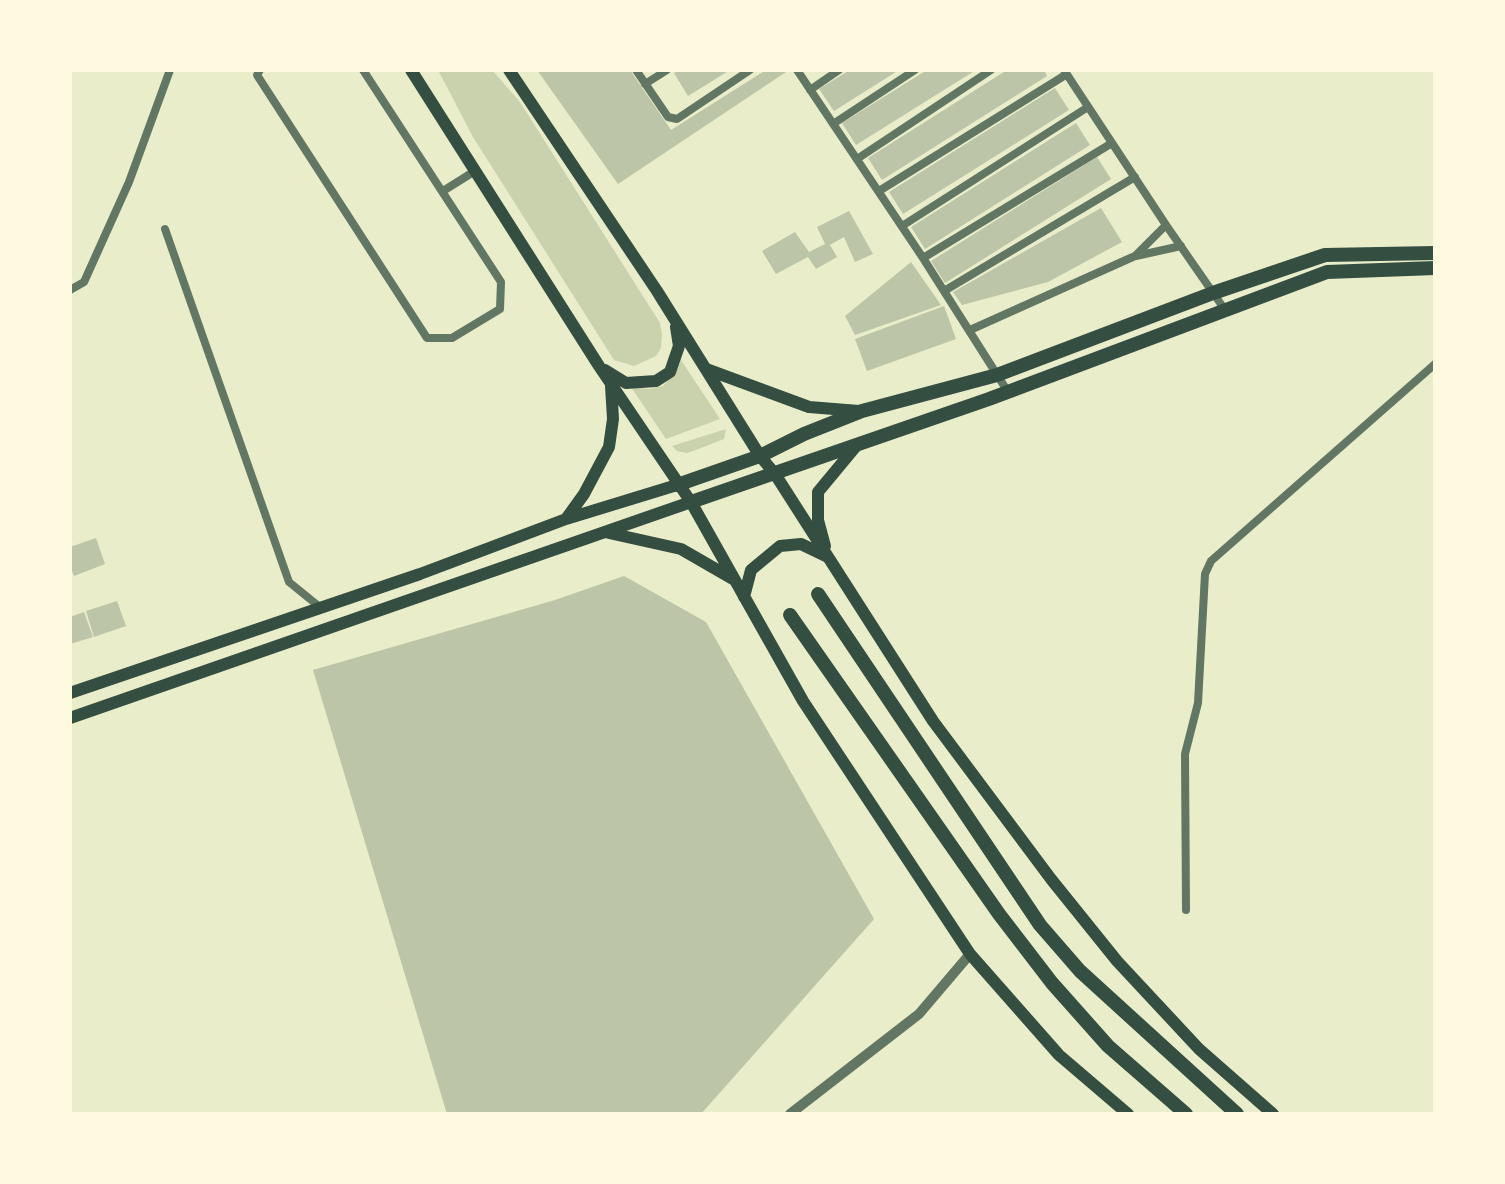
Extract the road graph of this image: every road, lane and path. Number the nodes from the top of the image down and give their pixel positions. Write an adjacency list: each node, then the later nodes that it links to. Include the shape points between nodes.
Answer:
1 (170, 70): 32 (street, via 129,182 84,282)
2 (260, 70): 22 (street, via 257,75 427,338 452,338 500,309 501,282)
3 (363, 70): 22 (street)
4 (509, 70): 36 (main road)
5 (636, 70): 14 (street)
6 (667, 70): 14 (street)
7 (750, 70): 14 (street, via 677,119 668,117)
8 (797, 70): 15 (street)
9 (839, 70): 15 (street)
10 (915, 70): 17 (street)
11 (991, 70): 19 (street)
12 (1066, 72): 16 (street); 23 (street)
13 (414, 73): 20 (main road)
14 (645, 84)
15 (810, 90): 17 (street)
16 (1088, 107): 18 (street); 25 (street)
17 (833, 124): 19 (street)
18 (1112, 143): 21 (street); 30 (street)
19 (857, 159): 23 (street)
20 (475, 171): 22 (street); 39 (main road)
21 (1135, 177): 24 (street); 33 (street)
22 (443, 191)
23 (879, 191): 25 (street)
24 (1166, 225): 27 (street); 29 (street)
25 (902, 226): 30 (street)
26 (165, 229): 56 (street, via 289,582)
27 (1181, 246): 29 (street); 34 (street)
28 (1435, 253): 34 (main road, via 1325,255)
29 (1135, 256): 37 (street)
30 (923, 258): 33 (street)
31 (1435, 268): 35 (main road, via 1327,272)
32 (70, 290)
33 (944, 291): 37 (street)
34 (1213, 293): 35 (street); 41 (main road)
35 (1225, 310): 43 (main road)
36 (675, 320): 39 (main road, via 679,346 670,372 656,381 626,383); 40 (main road)
37 (970, 330): 41 (street)
38 (1435, 364): 60 (street, via 1211,561 1205,574 1198,703 1185,754)
39 (599, 366): 42 (main road)
40 (706, 369): 44 (main road, via 809,407); 46 (main road)
41 (997, 375): 43 (street); 44 (main road)
42 (611, 382): 48 (main road); 50 (main road, via 609,447)
43 (1008, 392): 45 (main road)
44 (862, 411): 46 (main road)
45 (857, 445): 47 (main road); 52 (main road, via 818,492 818,520)
46 (760, 456): 47 (main road); 48 (main road)
47 (775, 474): 49 (main road); 52 (main road)
48 (677, 485): 49 (main road); 50 (main road)
49 (691, 502): 51 (main road); 53 (main road)
50 (566, 519): 56 (main road)
51 (606, 532): 53 (main road, via 681,549); 59 (main road)
52 (828, 557): 55 (main road, via 801,544 780,546 751,570); 66 (main road, via 933,721 1060,891 1199,1049)
53 (735, 580): 55 (main road)
54 (818, 594): 65 (main road, via 1040,925 1080,971)
55 (744, 597): 61 (main road, via 803,701)
56 (321, 608): 58 (main road)
57 (790, 615): 64 (main road, via 1052,983 1108,1046)
58 (70, 693)
59 (70, 718)
60 (1186, 910)
61 (970, 954): 62 (street, via 919,1014); 63 (main road, via 1059,1055)
62 (790, 1114)
63 (1128, 1114)
64 (1186, 1114)
65 (1237, 1114)
66 (1273, 1114)

